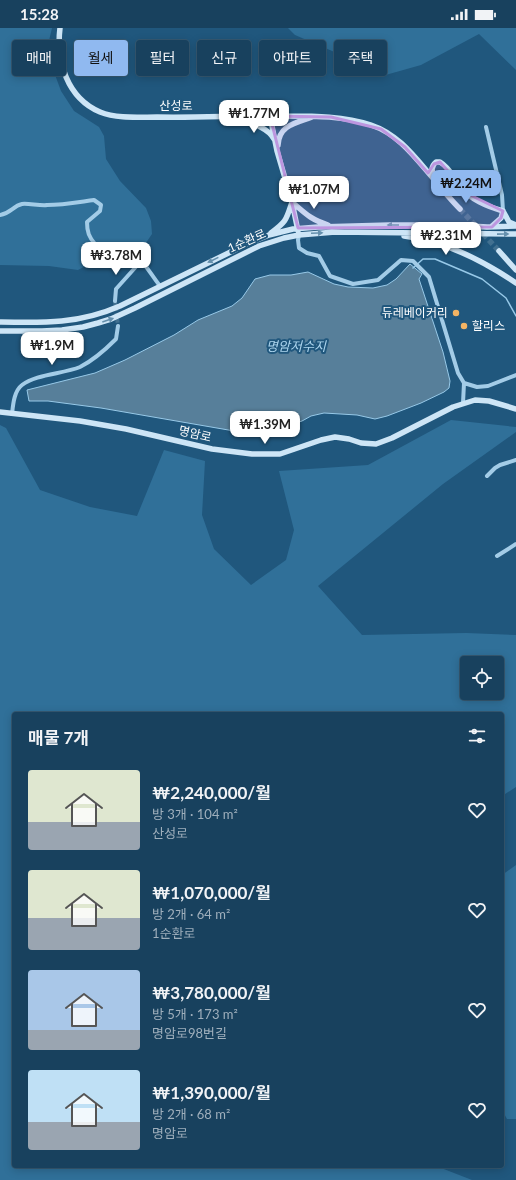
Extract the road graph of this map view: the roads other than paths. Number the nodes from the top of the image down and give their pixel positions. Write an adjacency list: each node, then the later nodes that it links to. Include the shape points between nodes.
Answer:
1 (60, 28): 2 (street, 산성로, via 60,50 66,77 84,102 96,110 120,116)
2 (233, 116): 3 (street, 산성로); 6 (street, via 273,136)
3 (270, 116): 4 (street, 산성로); 6 (street)
4 (316, 116): 6 (street, via 282,131); 7 (street, 산성로, via 360,122 389,133 406,147)
5 (486, 127): 10 (street)
6 (277, 151): 8 (street)
7 (437, 184): 9 (street, 산성로); 10 (street, via 432,167 436,162 440,162 449,169 468,194 486,206)
8 (292, 202): 13 (street, via 306,215); 15 (street); 18 (street, via 283,224)
9 (460, 209)
10 (503, 211): 12 (street, via 509,222); 14 (street, via 501,218)
11 (0, 215): 21 (street, via 24,203 46,206 94,200 101,205 100,211 87,222 91,240 95,244 122,247)
12 (516, 225): 14 (street, 1순환로)
13 (332, 226): 14 (street, 1순환로, one-way to 13); 15 (street, 1순환로)
14 (492, 227)
15 (298, 228): 18 (street, 1순환로); 19 (street)
16 (376, 233): 17 (street, 1순환로, one-way to 17); 19 (street, 1순환로, one-way to 16, via 335,232); 23 (street, via 409,236 464,253)
17 (516, 234)
18 (269, 235): 24 (street, 1순환로, one-way to 24)
19 (299, 235): 28 (street, 1순환로, one-way to 19, via 62,330 111,319 260,246); 30 (street, via 299,248 319,256 330,276 353,284 378,280 401,260 413,261 429,277 458,373)
20 (499, 251): 22 (street)
21 (142, 260): 24 (street); 25 (street, via 116,289)
22 (516, 270)
23 (516, 283)
24 (160, 286): 26 (street, 1순환로, via 110,311 88,317 51,323)
25 (115, 301)
26 (0, 322)
27 (118, 326): 34 (street, via 116,339 96,358 79,367 21,386 15,396)
28 (0, 330)
29 (516, 375): 30 (street, via 488,386 477,387)
30 (464, 383): 31 (street)
31 (463, 403): 32 (street, 명암로, via 489,400); 34 (street, 명암로, via 376,444 335,437 280,454 252,454 212,449 80,420)
32 (516, 409)
33 (0, 412): 34 (street, 명암로)
34 (12, 414)
35 (516, 460): 36 (street, via 500,465)
36 (487, 476)
37 (516, 544): 38 (street)
38 (497, 556)

